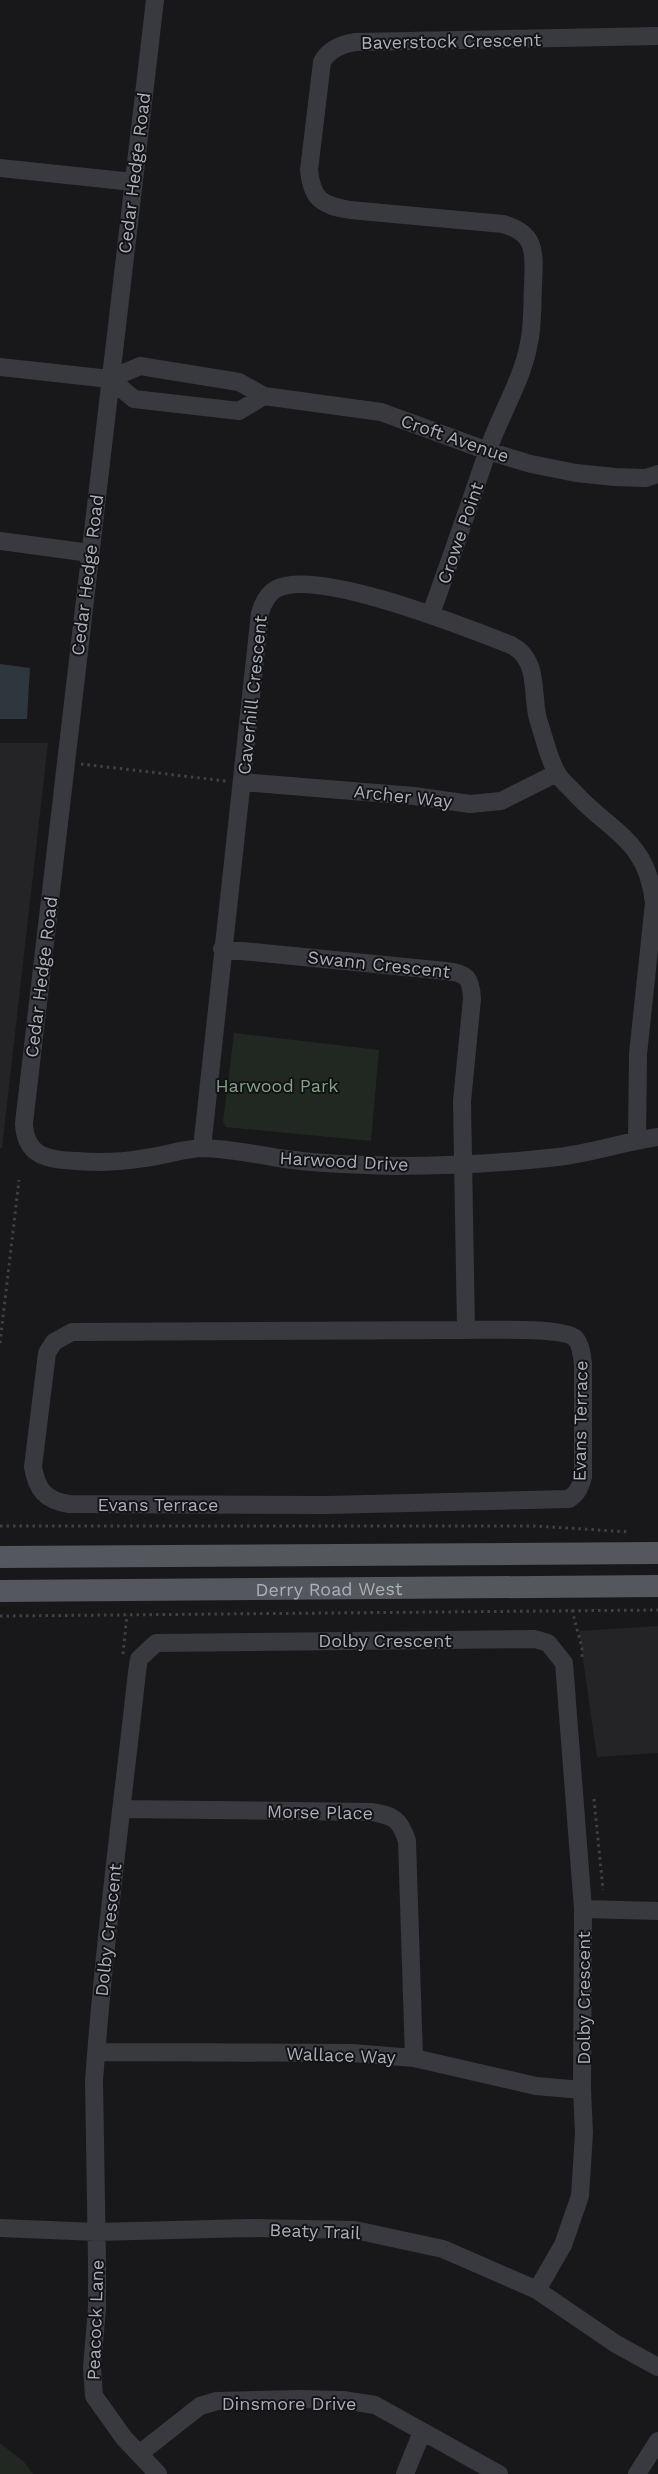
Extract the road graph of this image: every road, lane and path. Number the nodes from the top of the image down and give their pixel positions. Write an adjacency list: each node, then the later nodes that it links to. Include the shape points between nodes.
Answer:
1 (155, 0): 4 (street, Cedar Hedge Road)
2 (658, 36): 8 (street, Baverstock Crescent, via 356,42 334,49 322,62 309,170 317,197 328,206 350,210 503,224 519,228 528,236 534,259 530,342)
3 (0, 168): 4 (street)
4 (134, 182): 6 (street, Cedar Hedge Road)
5 (0, 367): 6 (street)
6 (110, 379): 7 (street, Croft Avenue, via 140,366 239,382); 7 (street, via 134,399 239,411); 11 (street, Cedar Hedge Road)
7 (264, 396): 8 (street, Croft Avenue, via 381,412)
8 (488, 451): 9 (street, Croft Avenue, via 576,473); 12 (street, Crowe Point)
9 (654, 479)
10 (0, 542): 11 (street)
11 (90, 553): 13 (street, Cedar Hedge Road)
12 (431, 614): 14 (street, Caverhill Crescent, via 511,645 528,658 538,717); 15 (street, Caverhill Crescent, via 354,591 308,584 289,584 276,589 264,601 260,613)
13 (66, 762): 15 (path); 19 (street, Cedar Hedge Road, via 24,1123 25,1136)
14 (557, 773): 15 (street, Archer Way, via 501,801 470,804 414,796); 18 (street, Caverhill Crescent, via 588,808 634,848 646,865 652,885 654,903 638,1054)
15 (242, 782): 16 (street, Caverhill Crescent)
16 (222, 949): 20 (street, Caverhill Crescent); 21 (street, Swann Crescent, via 459,972 467,978 472,987 472,999 462,1101)
17 (658, 1137): 18 (street, Harwood Drive)
18 (637, 1140): 21 (street, Harwood Drive, via 607,1150 558,1157)
19 (32, 1148): 20 (street, Harwood Drive, via 49,1159 100,1163)
20 (202, 1148): 21 (street, Harwood Drive, via 332,1163 396,1166)
21 (464, 1164): 23 (street)
22 (19, 1180): 24 (path)
23 (466, 1330): 23 (street, Evans Terrace, via 566,1333 576,1339 583,1364 583,1477 580,1488 570,1499 327,1505 69,1504 48,1498 35,1479 33,1467 47,1353 54,1342 72,1332)
24 (0, 1343)
25 (0, 1526): 26 (path, via 535,1526)
26 (639, 1532)
27 (658, 1553): 28 (main road, Derry Road West)
28 (0, 1557)
29 (658, 1586): 30 (main road, Derry Road West)
30 (0, 1591)
31 (658, 1610): 32 (path)
32 (126, 1615): 33 (path); 34 (path, via 122,1653)
33 (0, 1616)
34 (138, 1664): 35 (street, Dolby Crescent); 36 (street, Dolby Crescent, via 144,1652 156,1643 169,1642 535,1640 548,1643 564,1664)
35 (121, 1809): 38 (street, Dolby Crescent); 39 (street, Morse Place, via 371,1812 387,1814 396,1820 407,1840)
36 (583, 1909): 37 (street); 40 (street, Dolby Crescent)
37 (658, 1911)
38 (96, 2052): 39 (street, Wallace Way, via 352,2053); 42 (street, Dolby Crescent)
39 (414, 2058): 40 (street, Wallace Way, via 536,2086)
40 (582, 2090): 43 (street, Dolby Crescent, via 584,2133 580,2196 564,2245)
41 (0, 2228): 42 (street, Beaty Trail)
42 (97, 2232): 43 (street, Beaty Trail, via 249,2228 355,2230 443,2249); 47 (street, Peacock Lane, via 97,2308 92,2367 94,2396)
43 (537, 2290): 44 (street, Beaty Trail, via 616,2344)
44 (658, 2367)
45 (422, 2432): 47 (street, Dinsmore Drive, via 375,2405 359,2402 300,2399 217,2401 200,2406); 49 (street); 50 (street, Dinsmore Drive)
46 (658, 2441): 51 (street)
47 (139, 2454): 48 (street, Peacock Lane)
48 (158, 2474)
49 (405, 2474)
50 (499, 2474)
51 (637, 2474)

